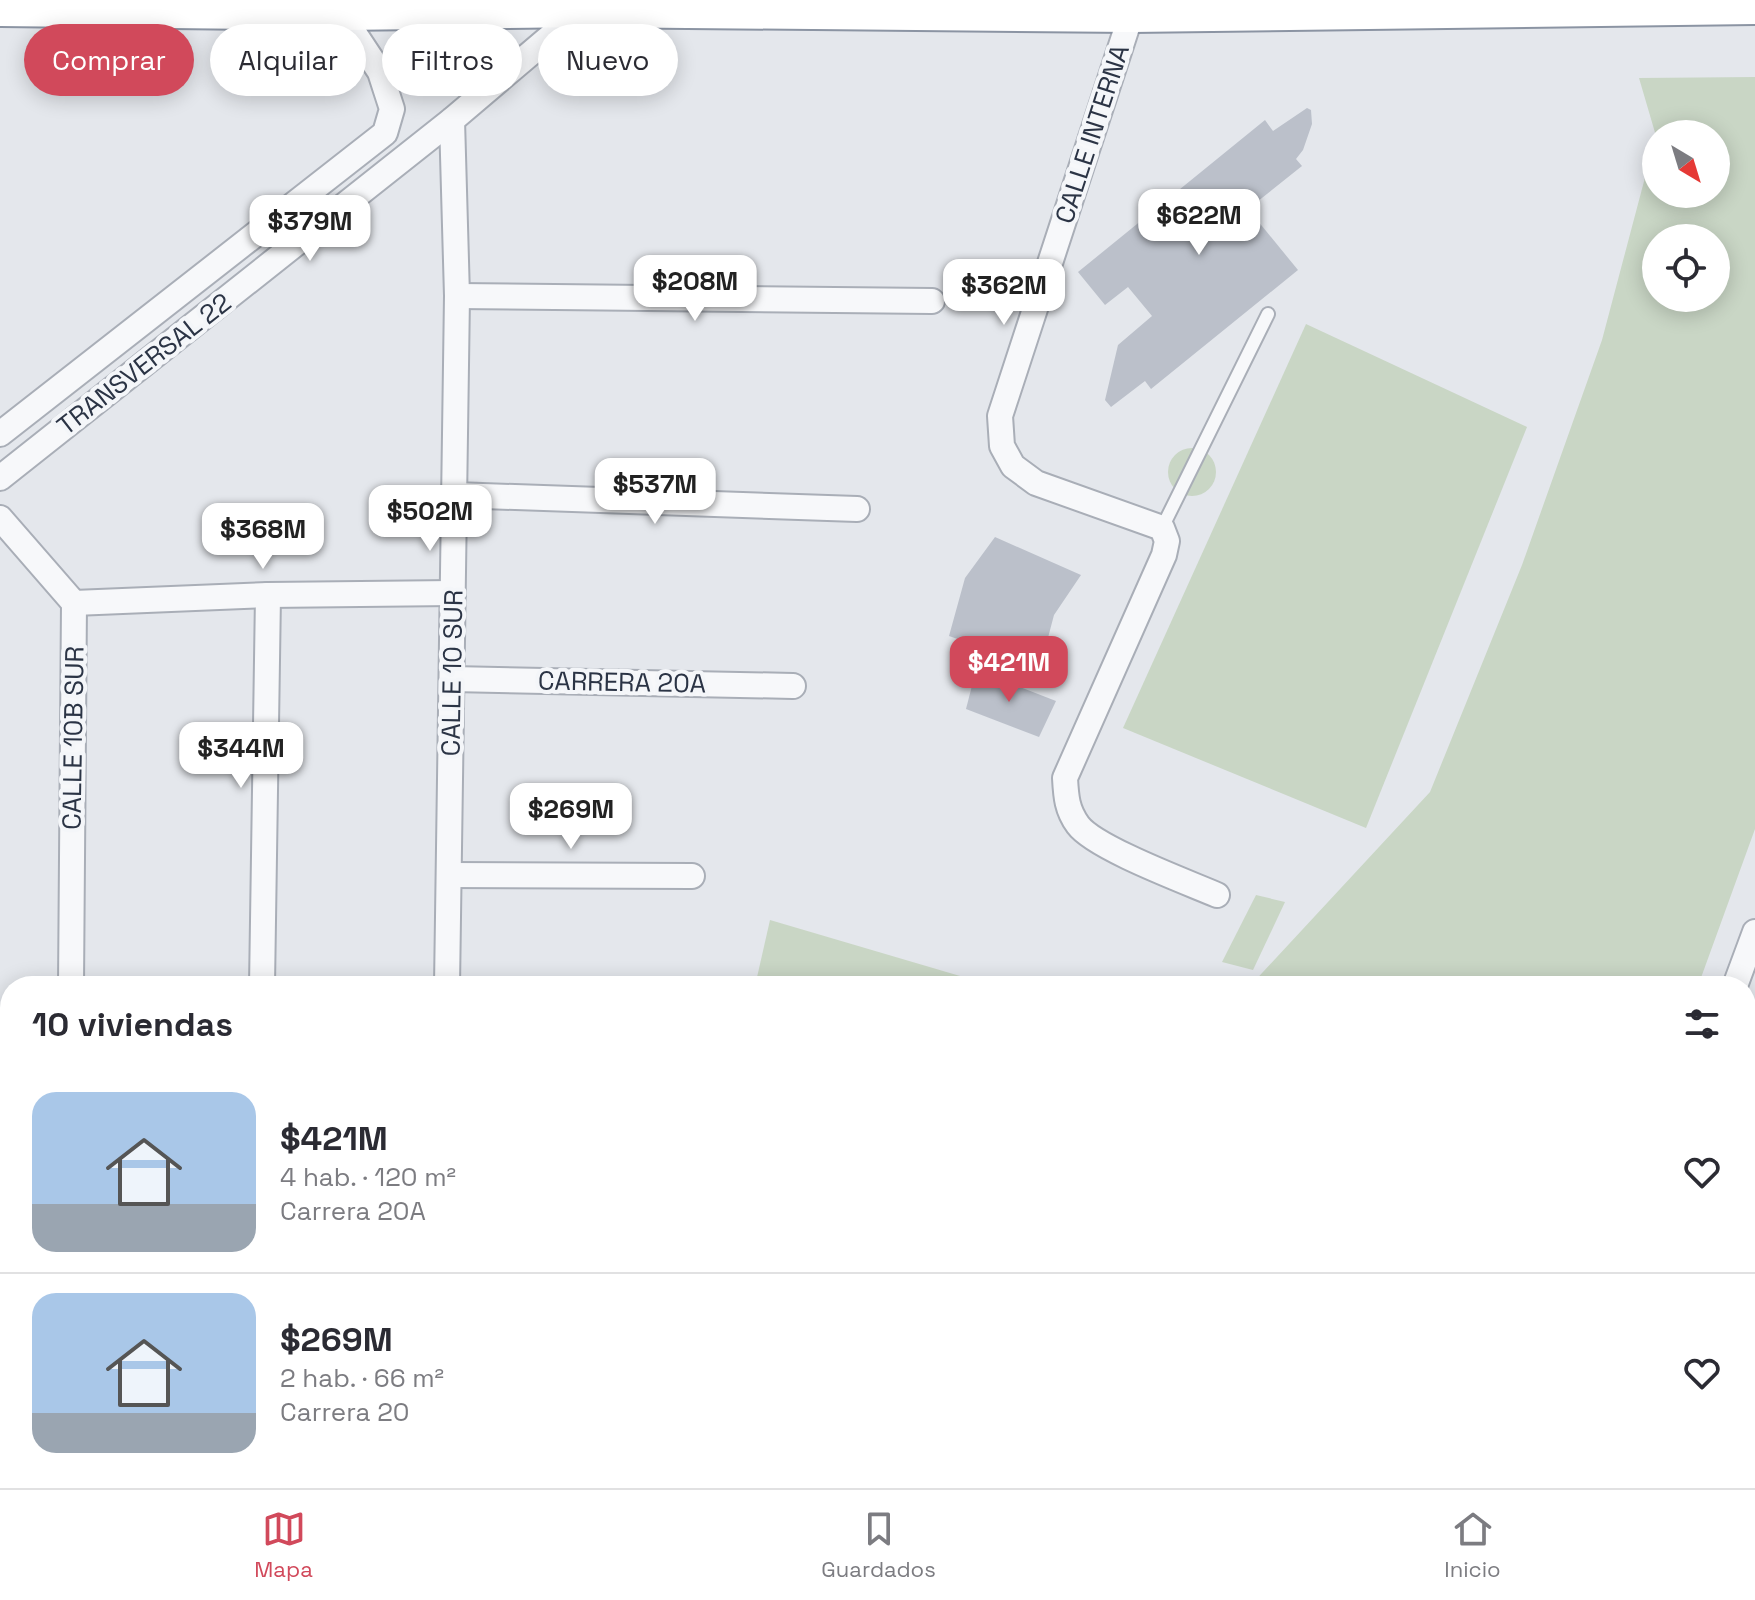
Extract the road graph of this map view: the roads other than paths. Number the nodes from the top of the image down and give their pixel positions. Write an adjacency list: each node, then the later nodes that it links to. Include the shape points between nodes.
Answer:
1 (1755, 4): 5 (highway)
2 (0, 6): 4 (highway)
3 (585, 7): 4 (highway); 5 (highway); 6 (street, TRANSVERSAL 22)
4 (339, 10): 10 (street, TRANSVERSAL 22, via 380,72 392,109 385,133)
5 (1132, 12): 15 (street, CALLE INTERNA, via 1000,416 1002,446 1013,466 1036,483)
6 (452, 120): 7 (street, CALLE 10 SUR); 11 (street, TRANSVERSAL 22)
7 (457, 296): 8 (street); 12 (street, CALLE 10 SUR)
8 (932, 301)
9 (1268, 314): 15 (lane)
10 (0, 434)
11 (0, 478)
12 (455, 495): 13 (street); 16 (street, CALLE 10 SUR)
13 (857, 509)
14 (0, 518): 18 (street)
15 (1162, 528): 23 (street, via 1167,541 1164,555 1065,778 1066,805 1079,828 1098,843)
16 (453, 593): 17 (street); 19 (street, CALLE 10 SUR)
17 (268, 595): 18 (street); 26 (street)
18 (74, 603): 25 (street, CALLE 10B SUR)
19 (452, 679): 20 (street, CARRERA 20A); 21 (street, CALLE 10 SUR)
20 (793, 686)
21 (449, 875): 22 (street); 27 (street, CALLE 10 SUR)
22 (692, 876)
23 (1217, 895)
24 (1755, 932): 28 (street)
25 (71, 976)
26 (262, 976)
27 (447, 976)
28 (1739, 976)

